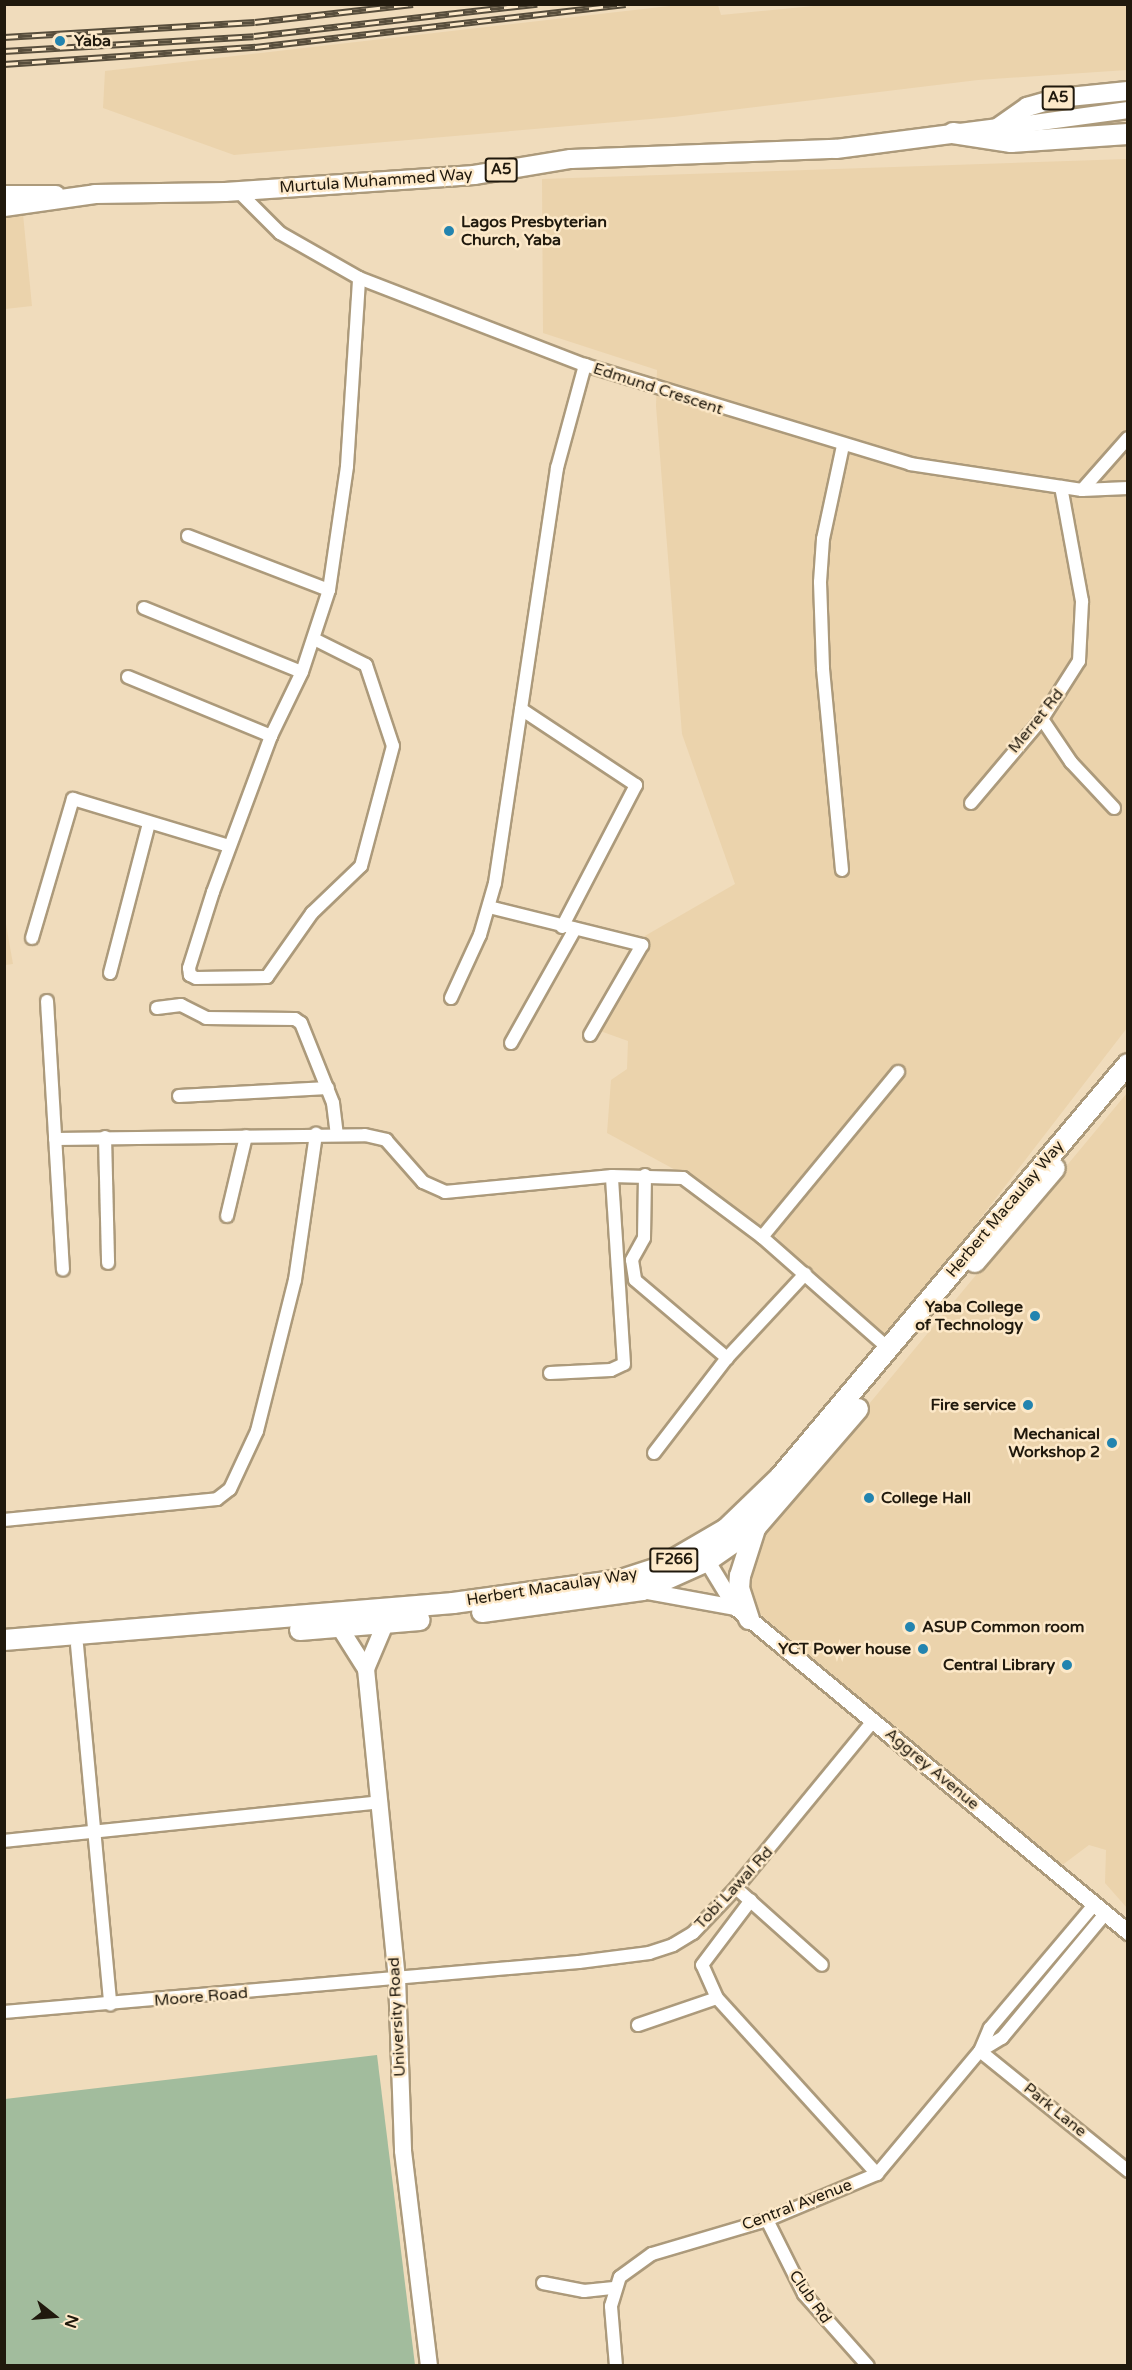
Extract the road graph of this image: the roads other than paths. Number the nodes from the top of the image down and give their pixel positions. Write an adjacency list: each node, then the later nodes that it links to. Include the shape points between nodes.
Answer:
1 (1128, 91): 3 (main road, A5, via 1059,98 1027,107)
2 (1128, 110): 3 (main road)
3 (997, 128): 4 (main road, Murtula Muhammed Way / A5)
4 (953, 133): 5 (highway, via 1011,142); 6 (main road, Murtula Muhammed Way / A5, via 836,149 571,159 474,175)
5 (1128, 134)
6 (225, 192): 8 (main road, Murtula Muhammed Way / A5); 10 (street, Edmund Crescent, via 240,193 280,233)
7 (4, 194): 8 (main road)
8 (95, 194): 9 (main road, Murtula Muhammed Way / A5)
9 (4, 207)
10 (359, 278): 11 (street, Edmund Crescent); 18 (street, via 347,466)
11 (585, 365): 13 (street, Edmund Crescent); 23 (street, via 557,468)
12 (1128, 438): 16 (street)
13 (843, 446): 14 (street, Edmund Crescent, via 910,465); 30 (street, via 826,519 820,582 823,668)
14 (1061, 487): 16 (street, Edmund Crescent); 24 (street, Merret Rd, via 1082,601 1083,634 1079,661)
15 (1128, 488): 16 (street, Edmund Crescent)
16 (1082, 490)
17 (188, 536): 18 (street)
18 (329, 590): 20 (street)
19 (144, 608): 21 (street)
20 (314, 639): 21 (street); 29 (street, via 366,664 392,754 361,866 312,914 267,977 190,975 201,927)
21 (302, 672): 25 (street)
22 (128, 677): 25 (street)
23 (521, 709): 31 (street, via 502,849); 32 (street, via 636,785)
24 (1042, 719): 26 (street, Merret Rd); 27 (street, via 1071,762)
25 (272, 736): 29 (street)
26 (971, 803)
27 (1114, 808)
28 (149, 823): 29 (street); 34 (street, via 72,800); 35 (street)
29 (229, 846)
30 (842, 870)
31 (489, 907): 32 (street); 36 (street)
32 (562, 927): 33 (street)
33 (576, 929): 39 (street, via 642,945); 40 (street)
34 (32, 938)
35 (110, 973)
36 (451, 998)
37 (47, 1001): 50 (street)
38 (157, 1008): 44 (street, via 185,1006 206,1018 295,1019 306,1031)
39 (590, 1035)
40 (511, 1043)
41 (1128, 1064): 58 (highway, Herbert Macaulay Way / F266, via 988,1227)
42 (897, 1072): 54 (street)
43 (1128, 1082): 63 (highway, Herbert Macaulay Way / F266)
44 (328, 1088): 45 (street); 47 (street)
45 (179, 1096)
46 (316, 1134): 47 (street); 48 (street); 62 (street, via 295,1280 257,1431 230,1489 217,1499)
47 (337, 1135): 52 (street, via 386,1140 423,1182 445,1192)
48 (246, 1136): 49 (street); 53 (street)
49 (105, 1137): 50 (street); 55 (street)
50 (55, 1139): 56 (street)
51 (645, 1175): 52 (street); 54 (street, via 683,1178); 59 (street, via 644,1238 632,1260 635,1280)
52 (612, 1176): 60 (street, via 624,1364 611,1370)
53 (227, 1216)
54 (762, 1237): 57 (street)
55 (108, 1263)
56 (63, 1270)
57 (805, 1274): 58 (street); 59 (street)
58 (890, 1350): 69 (highway, Herbert Macaulay Way / F266, via 754,1505 726,1529 661,1567 621,1580 453,1603)
59 (727, 1358): 61 (street)
60 (550, 1373)
61 (654, 1453)
62 (4, 1520)
63 (756, 1527): 64 (highway, Herbert Macaulay Way / F266); 66 (highway, via 740,1576)
64 (707, 1562): 65 (highway, Herbert Macaulay Way / F266); 66 (street)
65 (642, 1590): 66 (street); 67 (highway, Herbert Macaulay Way / F266)
66 (742, 1613): 73 (street, Aggrey Avenue)
67 (385, 1624): 68 (highway, Herbert Macaulay Way / F266); 72 (main road)
68 (340, 1628): 70 (highway, Herbert Macaulay Way / F266); 72 (main road)
69 (4, 1640)
70 (77, 1645): 71 (highway, Herbert Macaulay Way / F266); 75 (street)
71 (4, 1651)
72 (366, 1669): 74 (main road, University Road)
73 (874, 1720): 77 (street, Tobi Lawal Rd); 79 (street, Aggrey Avenue)
74 (381, 1802): 75 (street); 84 (main road, University Road)
75 (92, 1833): 76 (street); 86 (street)
76 (4, 1841)
77 (736, 1888): 78 (street); 84 (street, Tobi Lawal Rd, via 693,1933 649,1953)
78 (751, 1900): 83 (street); 85 (street, via 702,1965)
79 (1100, 1909): 80 (street, Aggrey Avenue); 81 (street, Central Avenue); 82 (street, Central Avenue)
80 (1128, 1932)
81 (1060, 1945): 82 (street); 89 (street, Central Avenue, via 990,2028)
82 (1071, 1954): 89 (street, Central Avenue, via 1002,2038)
83 (822, 1965)
84 (397, 1977): 86 (street, Moore Road); 95 (main road, University Road, via 403,2151)
85 (717, 1998): 88 (street); 91 (street)
86 (110, 2004): 87 (street, Moore Road)
87 (4, 2012)
88 (638, 2025)
89 (980, 2051): 90 (street, Park Lane); 91 (street, Central Avenue)
90 (1128, 2171)
91 (877, 2174): 92 (street, Central Avenue)
92 (767, 2220): 94 (street, Central Avenue, via 652,2254 628,2270); 97 (street, Club Rd, via 804,2294)
93 (543, 2283): 94 (street, via 584,2291)
94 (614, 2288): 96 (street, via 611,2306)
95 (429, 2366)
96 (616, 2366)
97 (868, 2366)

